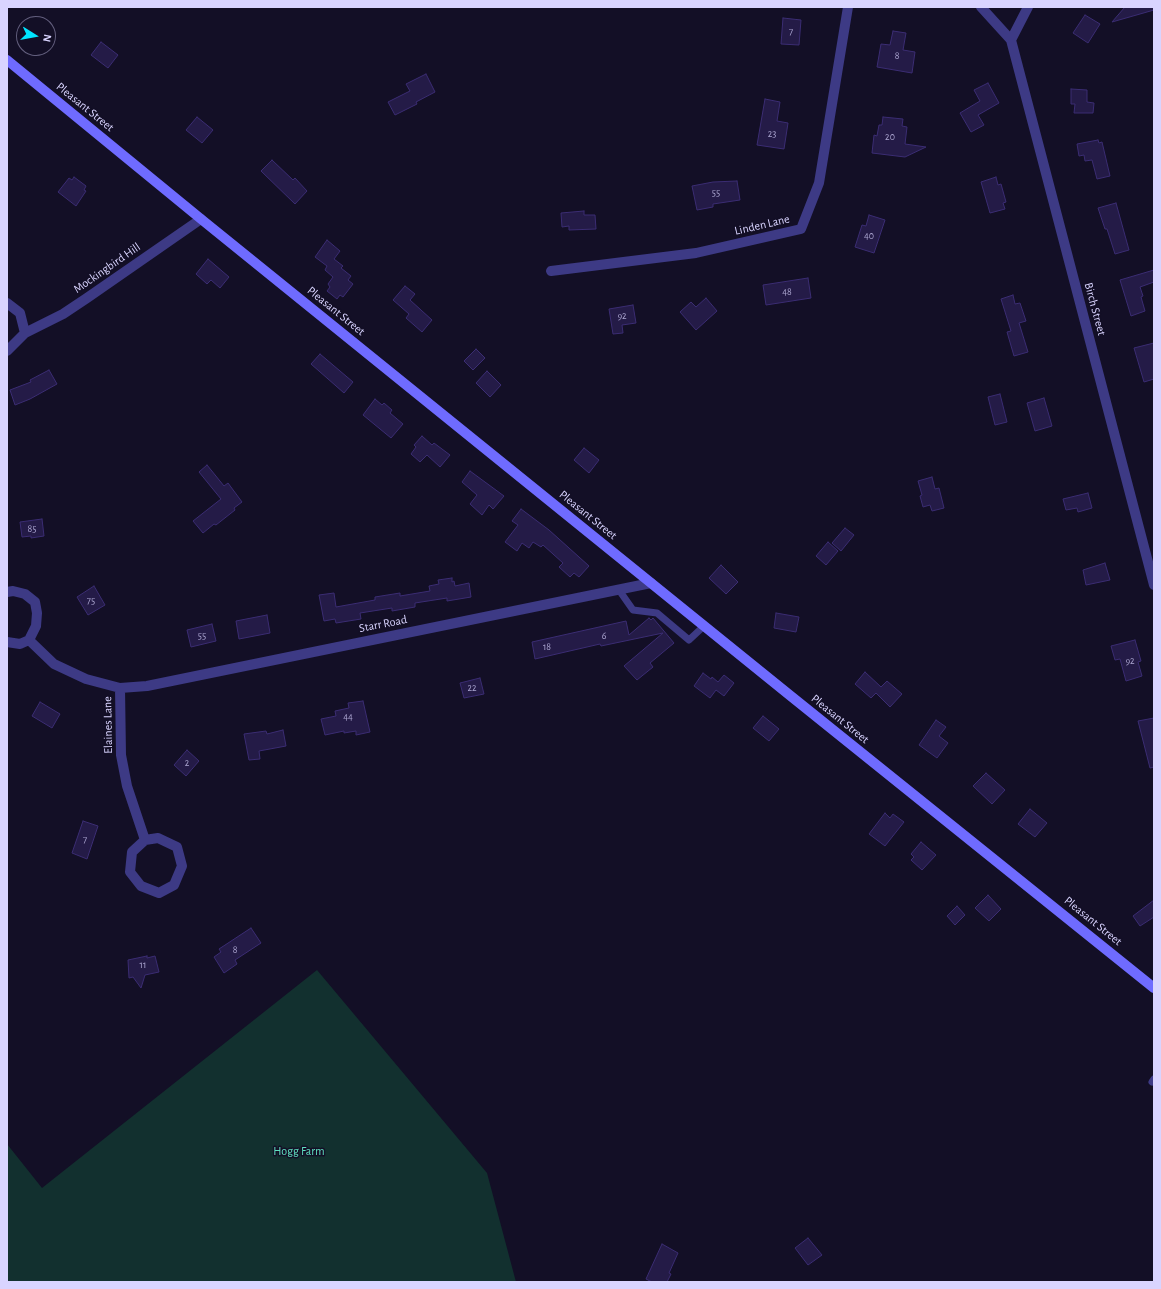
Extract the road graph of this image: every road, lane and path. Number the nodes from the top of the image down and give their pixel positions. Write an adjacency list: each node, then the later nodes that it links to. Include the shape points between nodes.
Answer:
1 (848, 7): 7 (street, Linden Lane, via 819,183 801,229 696,253)
2 (981, 7): 4 (street, Birch Street)
3 (1028, 7): 4 (street)
4 (1011, 40): 11 (street, Birch Street)
5 (7, 60): 6 (main road, Pleasant Street)
6 (201, 219): 9 (street, Mockingbird Hill, via 63,314); 12 (main road, Pleasant Street)
7 (551, 271)
8 (7, 303): 9 (street, via 20,312)
9 (25, 333): 10 (street, Mockingbird Hill)
10 (7, 351)
11 (1151, 565): 13 (street, Birch Street)
12 (651, 583): 14 (street, Starr Road); 16 (main road, Pleasant Street)
13 (1154, 585)
14 (619, 590): 16 (lane, via 633,610 657,613 689,640); 19 (street, Starr Road, via 147,686)
15 (7, 592): 17 (street, via 14,590 25,594 34,602 37,613 36,626)
16 (704, 626): 21 (main road, Pleasant Street)
17 (29, 640): 18 (street, via 20,644); 19 (street, Elaines Lane, via 54,664 86,679)
18 (7, 642)
19 (120, 688): 20 (street, Elaines Lane, via 121,755 126,786)
20 (145, 840): 20 (street, via 158,838 177,847 182,866 174,885 160,892 141,886 130,872 132,852)
21 (1154, 988)

